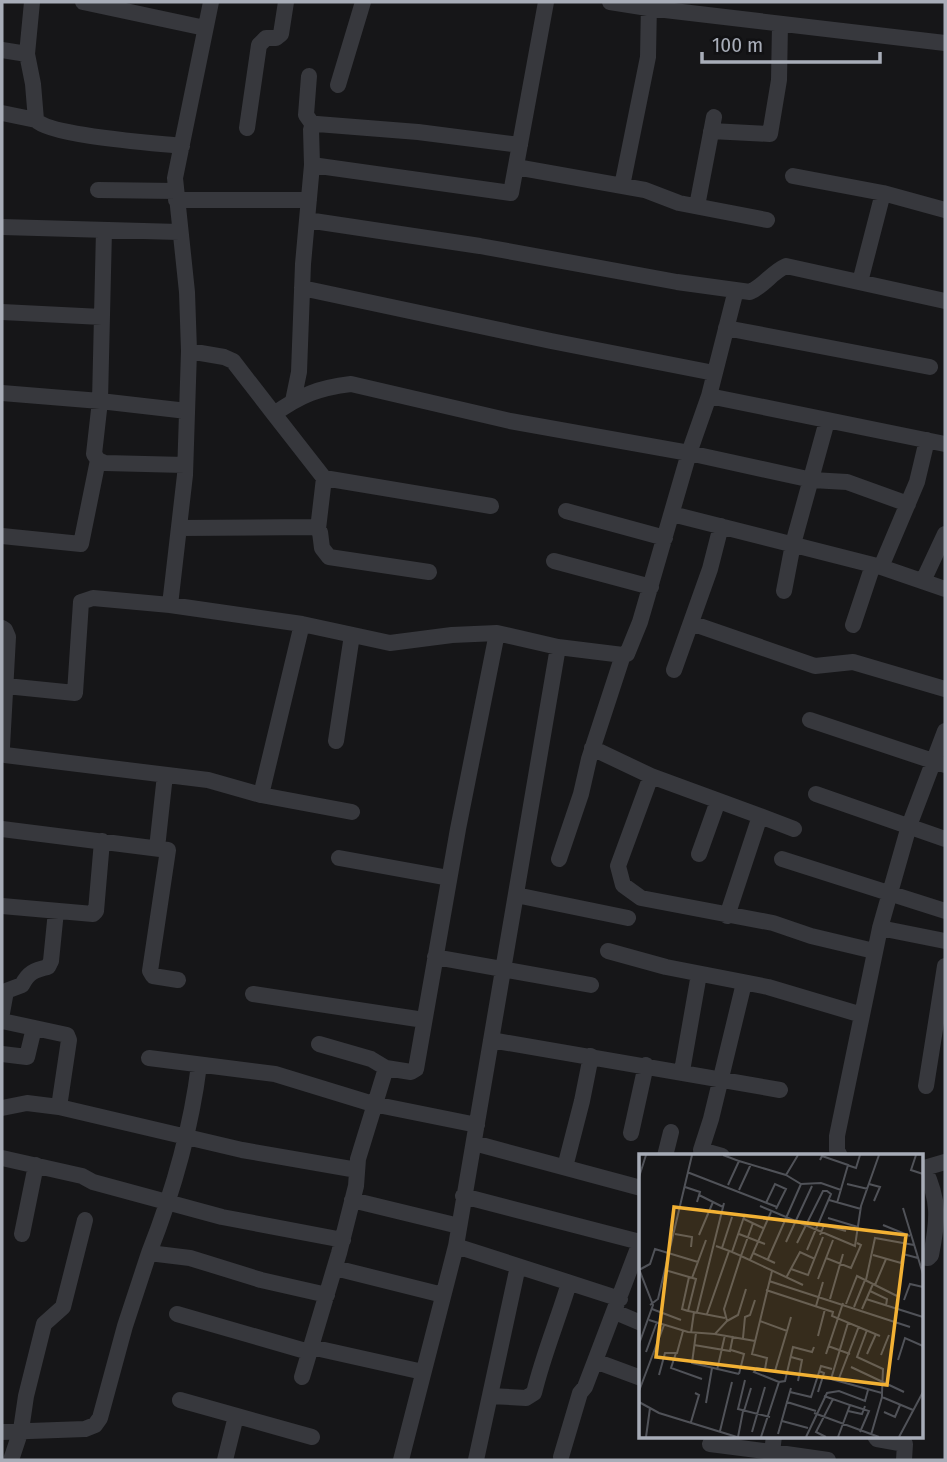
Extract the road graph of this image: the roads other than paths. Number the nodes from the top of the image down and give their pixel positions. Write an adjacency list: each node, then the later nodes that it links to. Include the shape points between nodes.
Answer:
1 (32, 2): 13 (street)
2 (83, 2): 10 (street)
3 (211, 2): 10 (street)
4 (286, 2): 19 (street, via 281,34 260,45)
5 (363, 2): 15 (street)
6 (546, 2): 20 (street)
7 (610, 2): 8 (street)
8 (649, 5): 9 (street); 25 (street, via 648,57)
9 (780, 24): 11 (street); 30 (street, via 779,80 770,134 712,124)
10 (205, 28): 21 (street)
11 (945, 43)
12 (2, 50): 13 (street)
13 (27, 54): 17 (street)
14 (309, 76): 18 (street, via 306,115)
15 (338, 85)
16 (2, 113): 17 (street)
17 (36, 120): 21 (street, via 72,133)
18 (313, 125): 20 (street); 22 (street)
19 (247, 128)
20 (520, 145): 23 (street)
21 (182, 146): 28 (street)
22 (312, 165): 23 (street, via 506,193 512,193); 29 (street)
23 (516, 167): 25 (street)
24 (793, 176): 27 (street)
25 (622, 186): 30 (street)
26 (98, 190): 28 (street)
27 (883, 193): 31 (street); 37 (street)
28 (176, 195): 29 (street); 36 (street)
29 (309, 200): 32 (street)
30 (696, 206): 33 (street)
31 (945, 211)
32 (307, 220): 38 (street); 39 (street)
33 (767, 220)
34 (2, 227): 35 (street)
35 (104, 230): 36 (street); 42 (street)
36 (180, 232): 44 (street)
37 (860, 282): 39 (street, via 786,266 758,289); 40 (street)
38 (302, 288): 46 (street); 50 (street, via 299,372)
39 (736, 290): 43 (street)
40 (945, 301)
41 (2, 312): 42 (street)
42 (102, 317): 49 (street)
43 (726, 328): 45 (street); 46 (street)
44 (189, 351): 51 (street); 52 (street, via 233,361)
45 (930, 367)
46 (715, 373): 48 (street)
47 (2, 393): 49 (street)
48 (709, 396): 53 (street); 56 (street)
49 (100, 401): 51 (street); 57 (street, via 94,454)
50 (293, 401): 52 (street); 56 (street, via 329,386 351,384 510,421)
51 (187, 411): 58 (street)
52 (274, 414): 59 (street)
53 (827, 421): 54 (street); 60 (street)
54 (927, 440): 55 (street); 61 (street)
55 (945, 444)
56 (689, 453): 60 (street); 64 (street)
57 (98, 460): 58 (street); 69 (street, via 81,544)
58 (185, 466): 66 (street)
59 (324, 478): 62 (street); 67 (street)
60 (812, 480): 61 (street, via 847,482); 71 (street)
61 (908, 503): 73 (street)
62 (491, 506)
63 (566, 511): 70 (street)
64 (672, 514): 65 (street); 70 (street)
65 (721, 526): 71 (street); 80 (street)
66 (180, 528): 67 (street); 79 (street)
67 (318, 529): 74 (street, via 329,557)
68 (945, 534): 75 (street)
69 (2, 536)
70 (664, 538): 76 (street)
71 (793, 544): 73 (street); 78 (street)
72 (554, 561): 76 (street)
73 (877, 566): 75 (street); 82 (street)
74 (429, 572)
75 (923, 581): 77 (street)
76 (651, 587): 87 (street, via 630,648)
77 (945, 589)
78 (783, 591)
79 (170, 605): 81 (street); 89 (street, via 87,598 82,602 75,693)
80 (691, 623): 88 (street); 90 (street, via 815,666 853,662)
81 (302, 624): 85 (street); 100 (street)
82 (853, 625)
83 (2, 628): 89 (street, via 8,637)
84 (497, 633): 85 (street, via 390,643); 86 (street); 114 (street)
85 (352, 635): 93 (street)
86 (558, 647): 87 (street); 116 (street)
87 (623, 655): 94 (street)
88 (674, 670)
89 (6, 687): 95 (street)
90 (945, 688)
91 (810, 720): 96 (street)
92 (945, 731): 96 (street)
93 (336, 741)
94 (592, 748): 98 (street); 112 (street)
95 (2, 749): 97 (street, via 5,755)
96 (939, 763): 104 (street)
97 (165, 775): 100 (street, via 208,780); 109 (street)
98 (651, 776): 101 (street); 120 (street, via 618,866 623,885 641,898)
99 (816, 794): 104 (street)
100 (261, 795): 102 (street)
101 (718, 801): 103 (street); 110 (street)
102 (352, 812)
103 (760, 816): 106 (street); 120 (street)
104 (909, 826): 107 (street); 115 (street)
105 (2, 829): 108 (street)
106 (794, 829)
107 (945, 839)
108 (102, 841): 109 (street); 119 (street, via 96,911 88,915)
109 (157, 848): 130 (street, via 169,851 150,971 153,976)
110 (699, 854)
111 (339, 858): 114 (street)
112 (559, 859)
113 (782, 859): 115 (street)
114 (449, 878): 126 (street)
115 (890, 892): 118 (street); 122 (street)
116 (516, 895): 121 (street); 128 (street)
117 (2, 906): 119 (street)
118 (945, 911)
119 (56, 912): 134 (street, via 48,967 36,969 22,985 6,991)
120 (727, 916): 125 (street, via 773,923)
121 (628, 918)
122 (880, 928): 123 (street); 125 (street)
123 (945, 941)
124 (608, 951): 129 (street)
125 (874, 951): 135 (street)
126 (435, 957): 128 (street); 136 (street)
127 (945, 966): 149 (street)
128 (503, 968): 132 (street); 139 (street)
129 (699, 974): 131 (street); 147 (street)
130 (178, 980)
131 (744, 983): 135 (street); 148 (street)
132 (592, 985)
133 (253, 994): 136 (street)
134 (2, 1013)
135 (862, 1015): 161 (street, via 837,1136)
136 (425, 1020): 146 (street, via 416,1069)
137 (2, 1021): 138 (street)
138 (34, 1028): 141 (street, via 27,1057); 152 (street, via 67,1035 69,1040)
139 (491, 1040): 142 (street); 154 (street)
140 (319, 1044): 146 (street)
141 (2, 1054)
142 (591, 1056): 145 (street); 165 (street)
143 (149, 1058): 144 (street)
144 (199, 1065): 151 (street, via 275,1074); 157 (street)
145 (646, 1065): 147 (street); 156 (street)
146 (386, 1068): 151 (street)
147 (682, 1071): 148 (street)
148 (720, 1078): 150 (street); 160 (street, via 701,1150)
149 (926, 1086)
150 (780, 1090)
151 (373, 1104): 154 (street); 167 (street)
152 (59, 1107): 153 (street, via 27,1103); 157 (street)
153 (2, 1108)
154 (477, 1125): 158 (street)
155 (671, 1132): 159 (street)
156 (631, 1133)
157 (187, 1138): 167 (street); 171 (street)
158 (474, 1143): 165 (street); 169 (street)
159 (666, 1154)
160 (715, 1154)
161 (839, 1154)
162 (2, 1157): 164 (street)
163 (945, 1162): 166 (street)
164 (36, 1165): 171 (street); 174 (street)
165 (565, 1167): 168 (street)
166 (922, 1168): 179 (street, via 933,1186 937,1213 931,1255)
167 (357, 1170): 170 (street)
168 (639, 1187)
169 (463, 1196): 173 (street); 177 (street)
170 (352, 1200): 173 (street); 175 (street)
171 (169, 1203): 175 (street); 178 (street)
172 (85, 1220): 196 (street, via 62,1307 44,1324)
173 (459, 1226): 176 (street)
174 (22, 1234)
175 (343, 1240): 181 (street)
176 (456, 1246): 180 (street); 184 (street)
177 (639, 1247): 185 (street)
178 (149, 1253): 183 (street, via 190,1258); 196 (street, via 95,1425)
179 (922, 1257)
180 (518, 1266): 182 (street); 193 (street)
181 (335, 1268): 183 (street); 184 (street)
182 (569, 1283): 185 (street); 193 (street, via 534,1393 526,1398)
183 (327, 1294): 188 (street)
184 (443, 1295): 190 (street)
185 (618, 1306): 187 (street); 189 (street)
186 (177, 1314): 188 (street)
187 (639, 1322)
188 (310, 1349): 190 (street); 191 (street)
189 (595, 1362): 192 (street); 202 (street, via 580,1393)
190 (423, 1373): 205 (street)
191 (302, 1377)
192 (639, 1377)
193 (490, 1396): 206 (street)
194 (180, 1400): 195 (street)
195 (236, 1416): 198 (street); 204 (street)
196 (21, 1430): 197 (street); 203 (street)
197 (2, 1432)
198 (312, 1437)
199 (877, 1438): 208 (street, via 905,1444)
200 (710, 1444): 201 (street)
201 (773, 1444): 207 (street)
202 (561, 1457)
203 (11, 1460)
204 (225, 1460)
205 (401, 1460)
206 (476, 1460)
207 (828, 1460)
208 (904, 1460)

